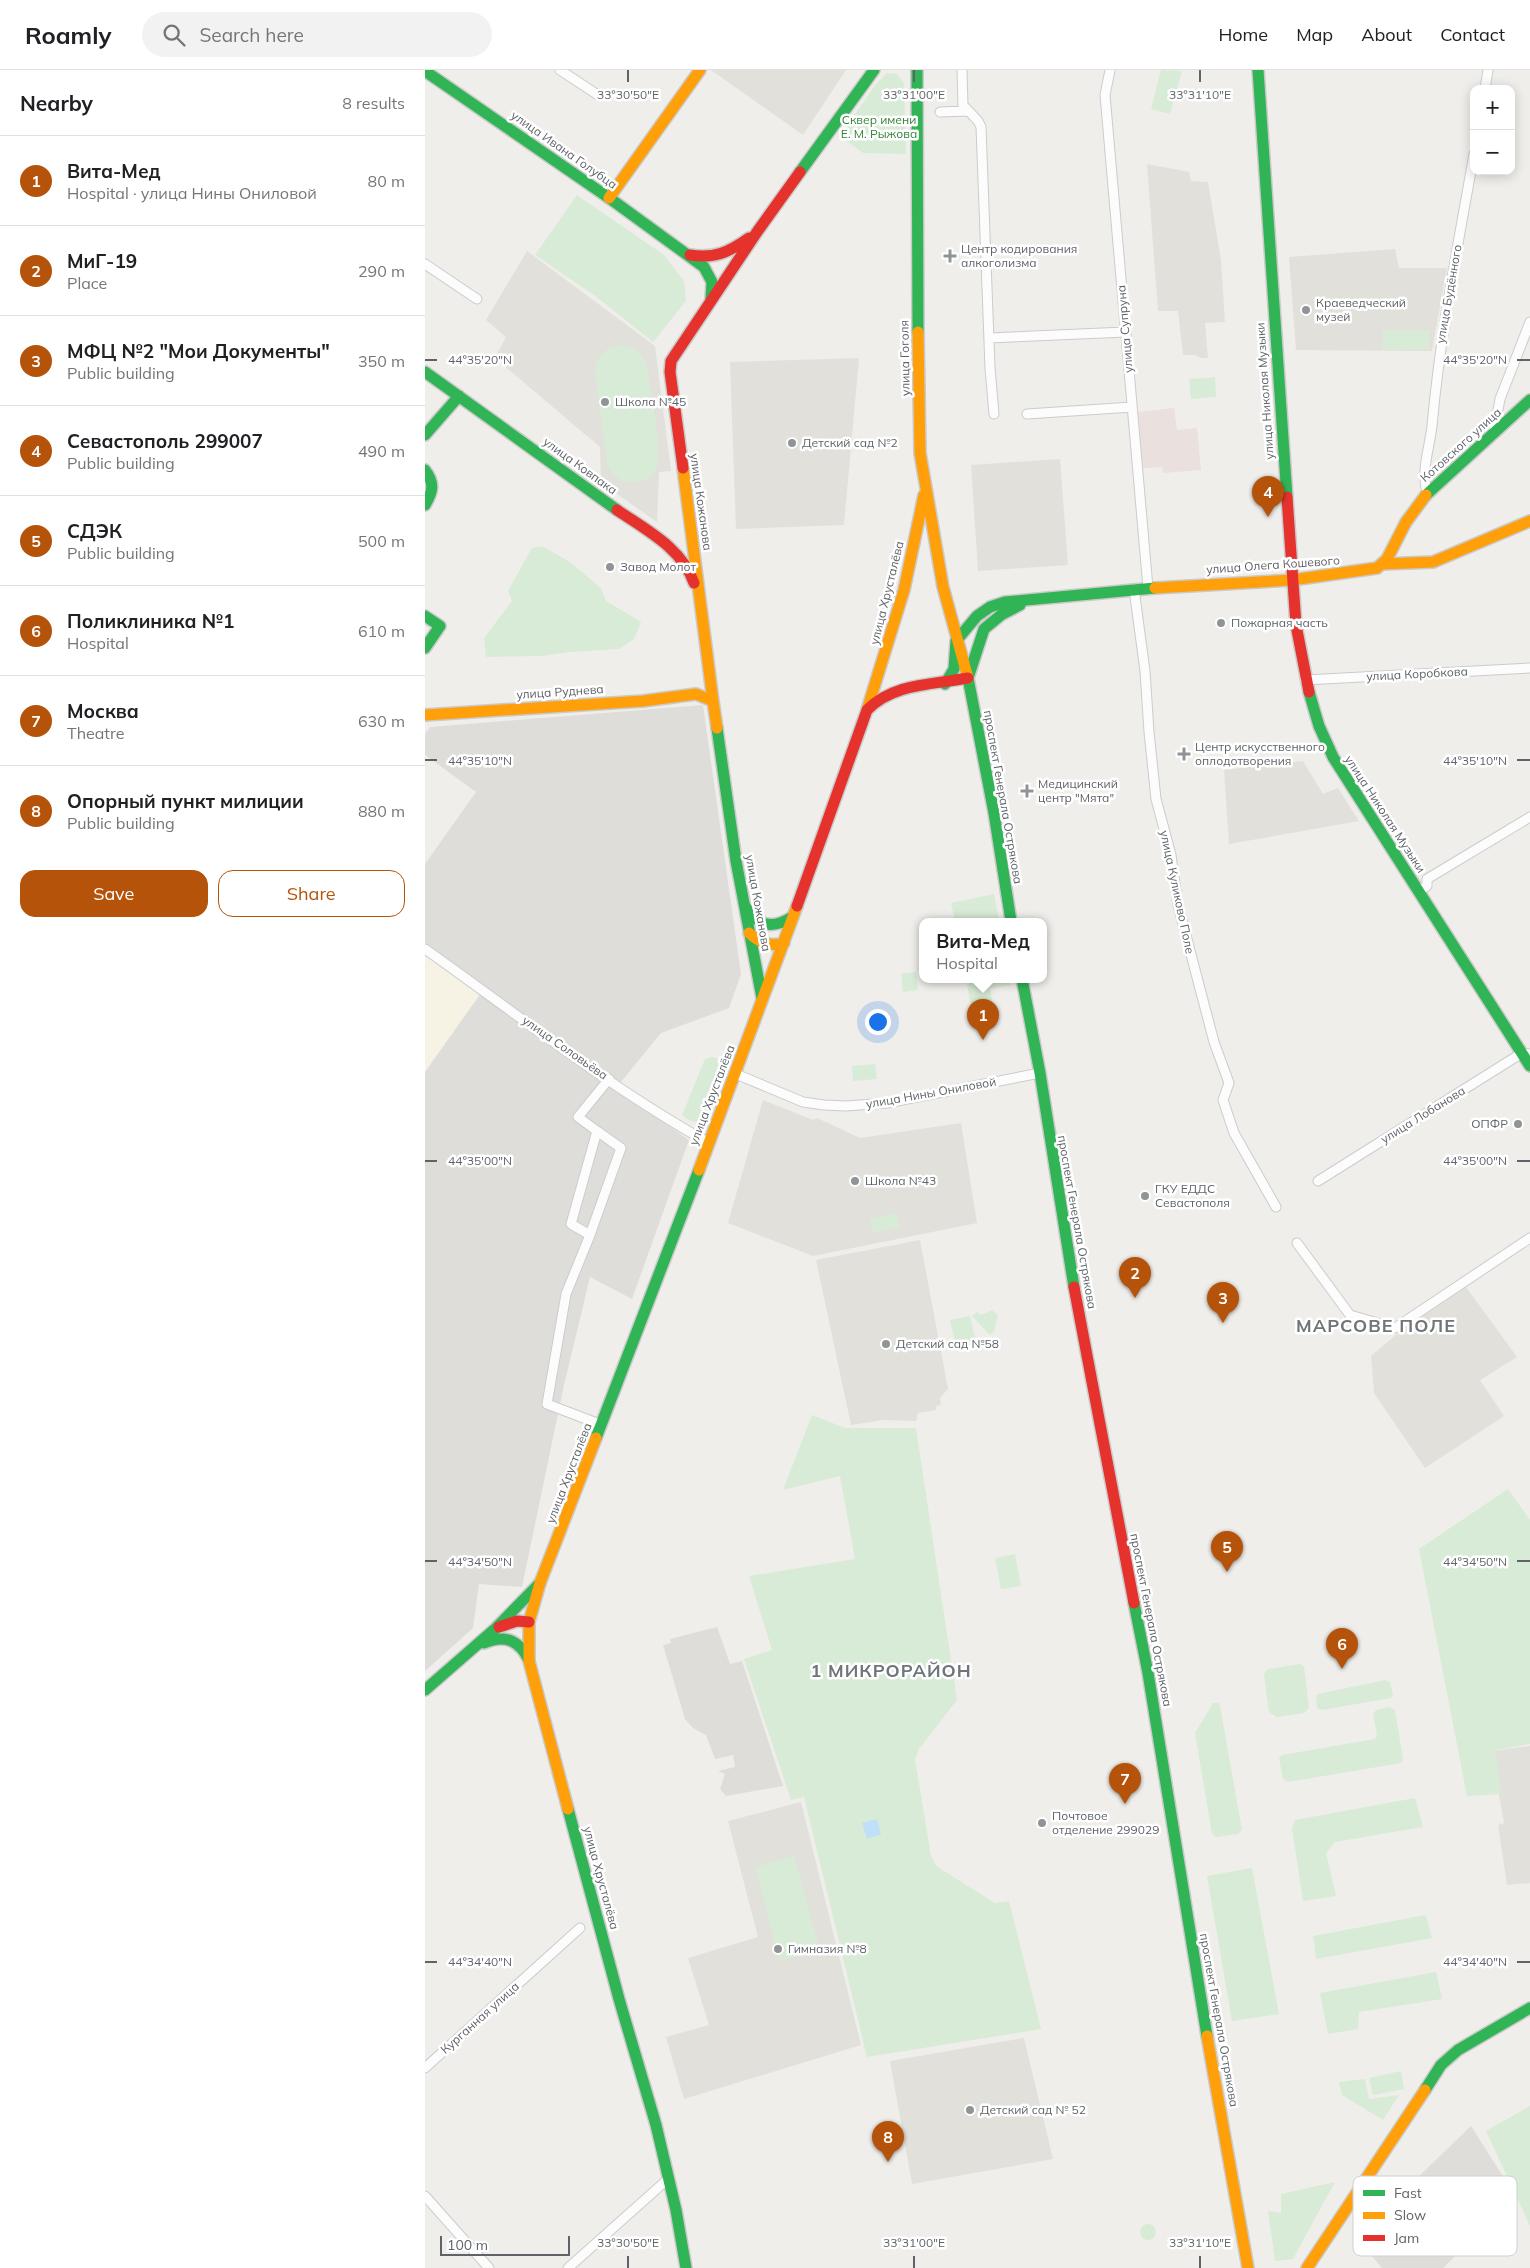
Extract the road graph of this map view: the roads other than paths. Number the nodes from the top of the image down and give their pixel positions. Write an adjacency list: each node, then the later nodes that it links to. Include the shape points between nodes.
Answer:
1 (425, 70): 17 (main road, улица Ивана Голубца)
2 (561, 70): 13 (street)
3 (700, 70): 17 (main road)
4 (909, 70): 12 (main road)
5 (917, 70): 12 (main road, улица Гоголя)
6 (962, 70): 14 (street, via 962,100)
7 (1110, 70): 24 (street, улица Супруна, via 1105,95)
8 (1258, 70): 40 (main road, улица Николая Музыки)
9 (1489, 70): 11 (street)
10 (872, 71): 18 (main road, улица Кожанова)
11 (1486, 85)
12 (917, 93): 35 (main road, улица Гоголя, via 915,159 920,453)
13 (598, 95)
14 (967, 111): 15 (street); 25 (street, via 981,127)
15 (940, 112)
16 (1470, 175): 36 (street, улица Будённого, via 1438,358 1429,450 1424,468)
17 (609, 198): 19 (main road, улица Ивана Голубца)
18 (757, 232): 19 (main road, via 720,256); 22 (main road, улица Кожанова)
19 (687, 255): 22 (main road, улица Ивана Голубца, via 709,272 713,286)
20 (425, 264): 21 (street)
21 (477, 299)
22 (711, 302): 43 (main road, улица Кожанова, via 675,352 669,372)
23 (1530, 322): 32 (street, via 1500,399)
24 (1126, 332): 25 (street); 29 (street, улица Супруна)
25 (989, 338): 30 (street)
26 (425, 372): 27 (main road, улица Ковпака)
27 (459, 396): 33 (main road); 43 (main road, улица Ковпака, via 675,552 689,571)
28 (1530, 400): 32 (main road, Котовского улица)
29 (1131, 407): 31 (street); 41 (street, улица Супруна)
30 (994, 414)
31 (1027, 414)
32 (1494, 434): 36 (main road, Котовского улица)
33 (425, 435)
34 (425, 470): 37 (main road, via 434,484)
35 (924, 480): 46 (main road, улица Гоголя); 58 (main road, улица Хрусталёва, via 924,496 904,590)
36 (1427, 493): 39 (main road, Котовского улица, via 1406,522)
37 (425, 505)
38 (1530, 522): 39 (main road, улица Олега Кошевого, via 1433,562)
39 (1383, 564): 40 (main road, улица Олега Кошевого, via 1370,570)
40 (1293, 580): 41 (main road, улица Олега Кошевого); 53 (main road, улица Николая Музыки)
41 (1148, 588): 42 (main road, улица Олега Кошевого)
42 (1134, 589): 44 (main road, улица Олега Кошевого); 78 (street, улица Куликово Поле, via 1156,799 1171,855 1178,905 1214,1042 1229,1082 1223,1100 1234,1133)
43 (701, 599): 55 (main road, улица Кожанова)
44 (1038, 599): 47 (main road, улица Олега Кошевого, via 990,607 977,616); 48 (main road, улица Олега Кошевого, via 1001,615)
45 (425, 616): 50 (main road, via 440,626)
46 (951, 617): 47 (main road); 49 (main road, улица Гоголя)
47 (968, 629): 48 (main road); 49 (main road, улица Олега Кошевого)
48 (984, 629): 52 (main road)
49 (956, 641): 52 (main road, проспект Генерала Острякова); 54 (main road, via 954,669)
50 (425, 648)
51 (1530, 668): 53 (street, улица Коробкова)
52 (967, 678): 54 (main road); 64 (main road, проспект Генерала Острякова)
53 (1305, 680): 61 (main road, улица Николая Музыки, via 1319,726 1333,757)
54 (945, 684): 58 (main road, via 891,692 873,702)
55 (711, 686): 56 (main road, улица Руднева); 57 (main road, улица Кожанова)
56 (696, 694): 57 (main road, улица Руднева); 59 (main road, улица Руднева)
57 (713, 701): 62 (main road, улица Кожанова)
58 (867, 710): 63 (main road, улица Хрусталёва)
59 (425, 715)
60 (1530, 817): 61 (street, via 1427,879 1427,886)
61 (1418, 890): 70 (main road, улица Николая Музыки)
62 (744, 905): 63 (main road, via 749,916 770,926); 65 (main road, улица Кожанова)
63 (792, 918): 66 (main road, улица Хрусталёва)
64 (1011, 918)
65 (749, 933): 66 (main road, via 765,945 775,946); 69 (main road, улица Кожанова)
66 (784, 942): 69 (main road, улица Хрусталёва)
67 (425, 949): 74 (street, улица Соловьёва)
68 (1023, 983): 72 (main road, проспект Генерала Острякова)
69 (763, 998): 73 (main road, улица Хрусталёва)
70 (1526, 1054): 71 (main road, улица Николая Музыки); 77 (street, улица Лобанова)
71 (1530, 1066)
72 (1040, 1073): 73 (street, улица Нины Ониловой, via 887,1102 846,1106 803,1102); 99 (main road, проспект Генерала Острякова, via 1083,1340 1148,1673)
73 (736, 1074): 76 (main road, улица Хрусталёва)
74 (609, 1079): 75 (street, via 578,1117); 76 (street, улица Соловьёва)
75 (597, 1131): 79 (street, via 571,1224); 79 (street, via 621,1148)
76 (709, 1143): 82 (main road, улица Хрусталёва)
77 (1318, 1181)
78 (1276, 1207)
79 (590, 1235): 82 (street, via 566,1294 547,1404)
80 (1530, 1238): 81 (street, via 1395,1328 1350,1315)
81 (1297, 1242)
82 (602, 1425): 83 (main road, улица Хрусталёва)
83 (541, 1583): 84 (main road, улица Хрусталёва); 85 (main road)
84 (529, 1622): 85 (main road, via 517,1621); 87 (main road, улица Хрусталёва)
85 (495, 1629): 86 (main road)
86 (475, 1647): 87 (main road, via 494,1637 507,1638 520,1646); 88 (main road)
87 (529, 1661): 93 (main road, улица Хрусталёва)
88 (425, 1690)
89 (580, 1928): 91 (street, Курганная улица)
90 (1530, 2008): 92 (main road, via 1458,2050 1441,2064)
91 (425, 2068)
92 (1367, 2176)
93 (668, 2179): 97 (street); 98 (main road, улица Хрусталёва)
94 (425, 2196): 96 (street)
95 (1353, 2198): 100 (main road)
96 (489, 2268)
97 (568, 2268)
98 (686, 2268)
99 (1248, 2268)
100 (1307, 2268)

